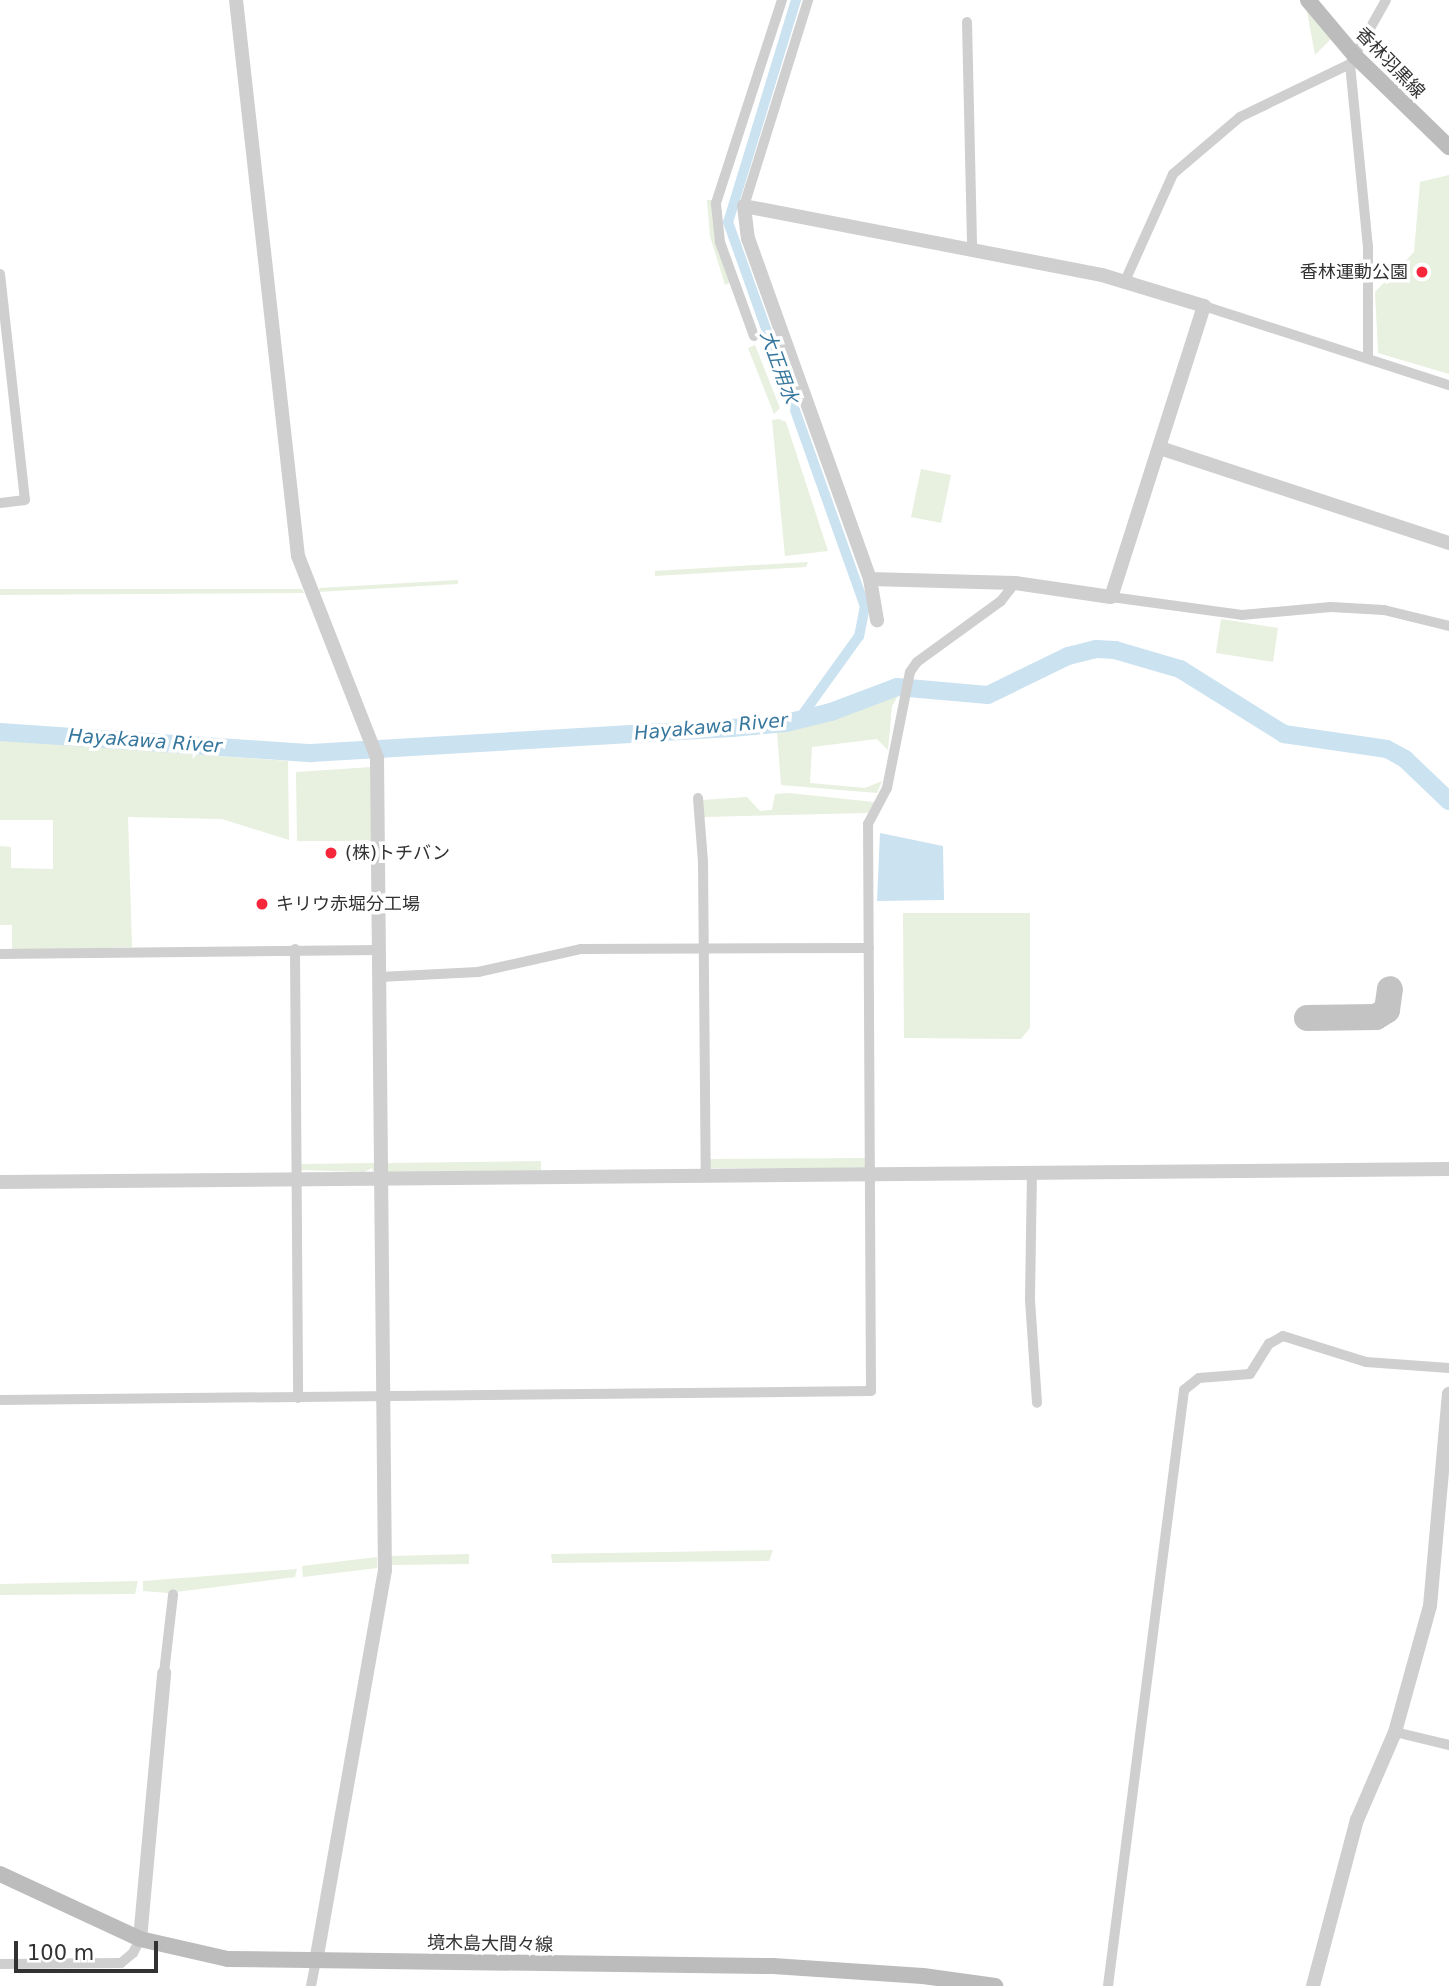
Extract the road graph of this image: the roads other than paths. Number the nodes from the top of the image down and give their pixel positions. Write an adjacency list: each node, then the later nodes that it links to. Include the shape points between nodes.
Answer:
1 (236, 0): 28 (street, via 298,556 377,758)
2 (782, 0): 14 (street, via 716,203 720,242)
3 (808, 0): 9 (street)
4 (1308, 0): 7 (main road, 香林羽黒線)
5 (1386, 0): 7 (street)
6 (967, 22): 10 (street)
7 (1353, 60): 8 (main road, 香林羽黒線); 12 (street, via 1252,110 1184,163 1166,184); 15 (street, via 1367,237)
8 (1449, 147)
9 (744, 206): 10 (street); 20 (street, via 748,239)
10 (972, 251): 12 (street)
11 (0, 274): 18 (street, via 25,500)
12 (1125, 281): 13 (street)
13 (1204, 306): 15 (street); 17 (street)
14 (754, 336)
15 (1368, 358): 16 (street)
16 (1449, 385)
17 (1160, 448): 19 (street); 22 (street)
18 (0, 503)
19 (1449, 543)
20 (870, 579): 21 (street); 23 (street)
21 (1016, 583): 22 (street); 26 (street, via 1001,601 917,662 910,672 887,788 868,824)
22 (1111, 597): 24 (street, via 1242,615 1331,607 1384,610)
23 (877, 620)
24 (1449, 626)
25 (698, 797): 29 (street)
26 (869, 948): 29 (street); 34 (street)
27 (295, 949): 28 (street); 30 (street); 36 (street)
28 (380, 950): 31 (street)
29 (703, 950): 31 (street, via 582,949 497,969); 35 (street)
30 (0, 954)
31 (380, 977): 37 (street)
32 (1449, 1169): 33 (street)
33 (1032, 1171): 34 (street); 44 (street, via 1030,1300)
34 (870, 1174): 35 (street); 41 (street, via 871,1391)
35 (706, 1175): 37 (street)
36 (298, 1178): 37 (street); 38 (street); 42 (street)
37 (381, 1178): 41 (street)
38 (0, 1182)
39 (1449, 1368): 56 (street, via 1366,1362 1283,1336 1269,1344 1250,1374 1199,1378 1184,1390)
40 (1449, 1394): 47 (street, via 1430,1606)
41 (383, 1396): 42 (street); 51 (street, via 384,1582)
42 (298, 1398): 43 (street)
43 (0, 1400)
44 (1037, 1403)
45 (173, 1595): 46 (street)
46 (164, 1673): 50 (street)
47 (1395, 1732): 48 (street); 57 (street, via 1357,1820)
48 (1449, 1745)
49 (0, 1874): 50 (main road, 境木島大間々線)
50 (140, 1939): 51 (main road, 境木島大間々線, via 228,1959); 52 (street, via 121,1963)
51 (316, 1961): 53 (main road, 境木島大間々線, via 761,1965); 54 (street)
52 (0, 1964)
53 (922, 1981): 55 (main road, 境木島大間々線)
54 (312, 1986)
55 (995, 1986)
56 (1108, 1986)
57 (1313, 1986)

